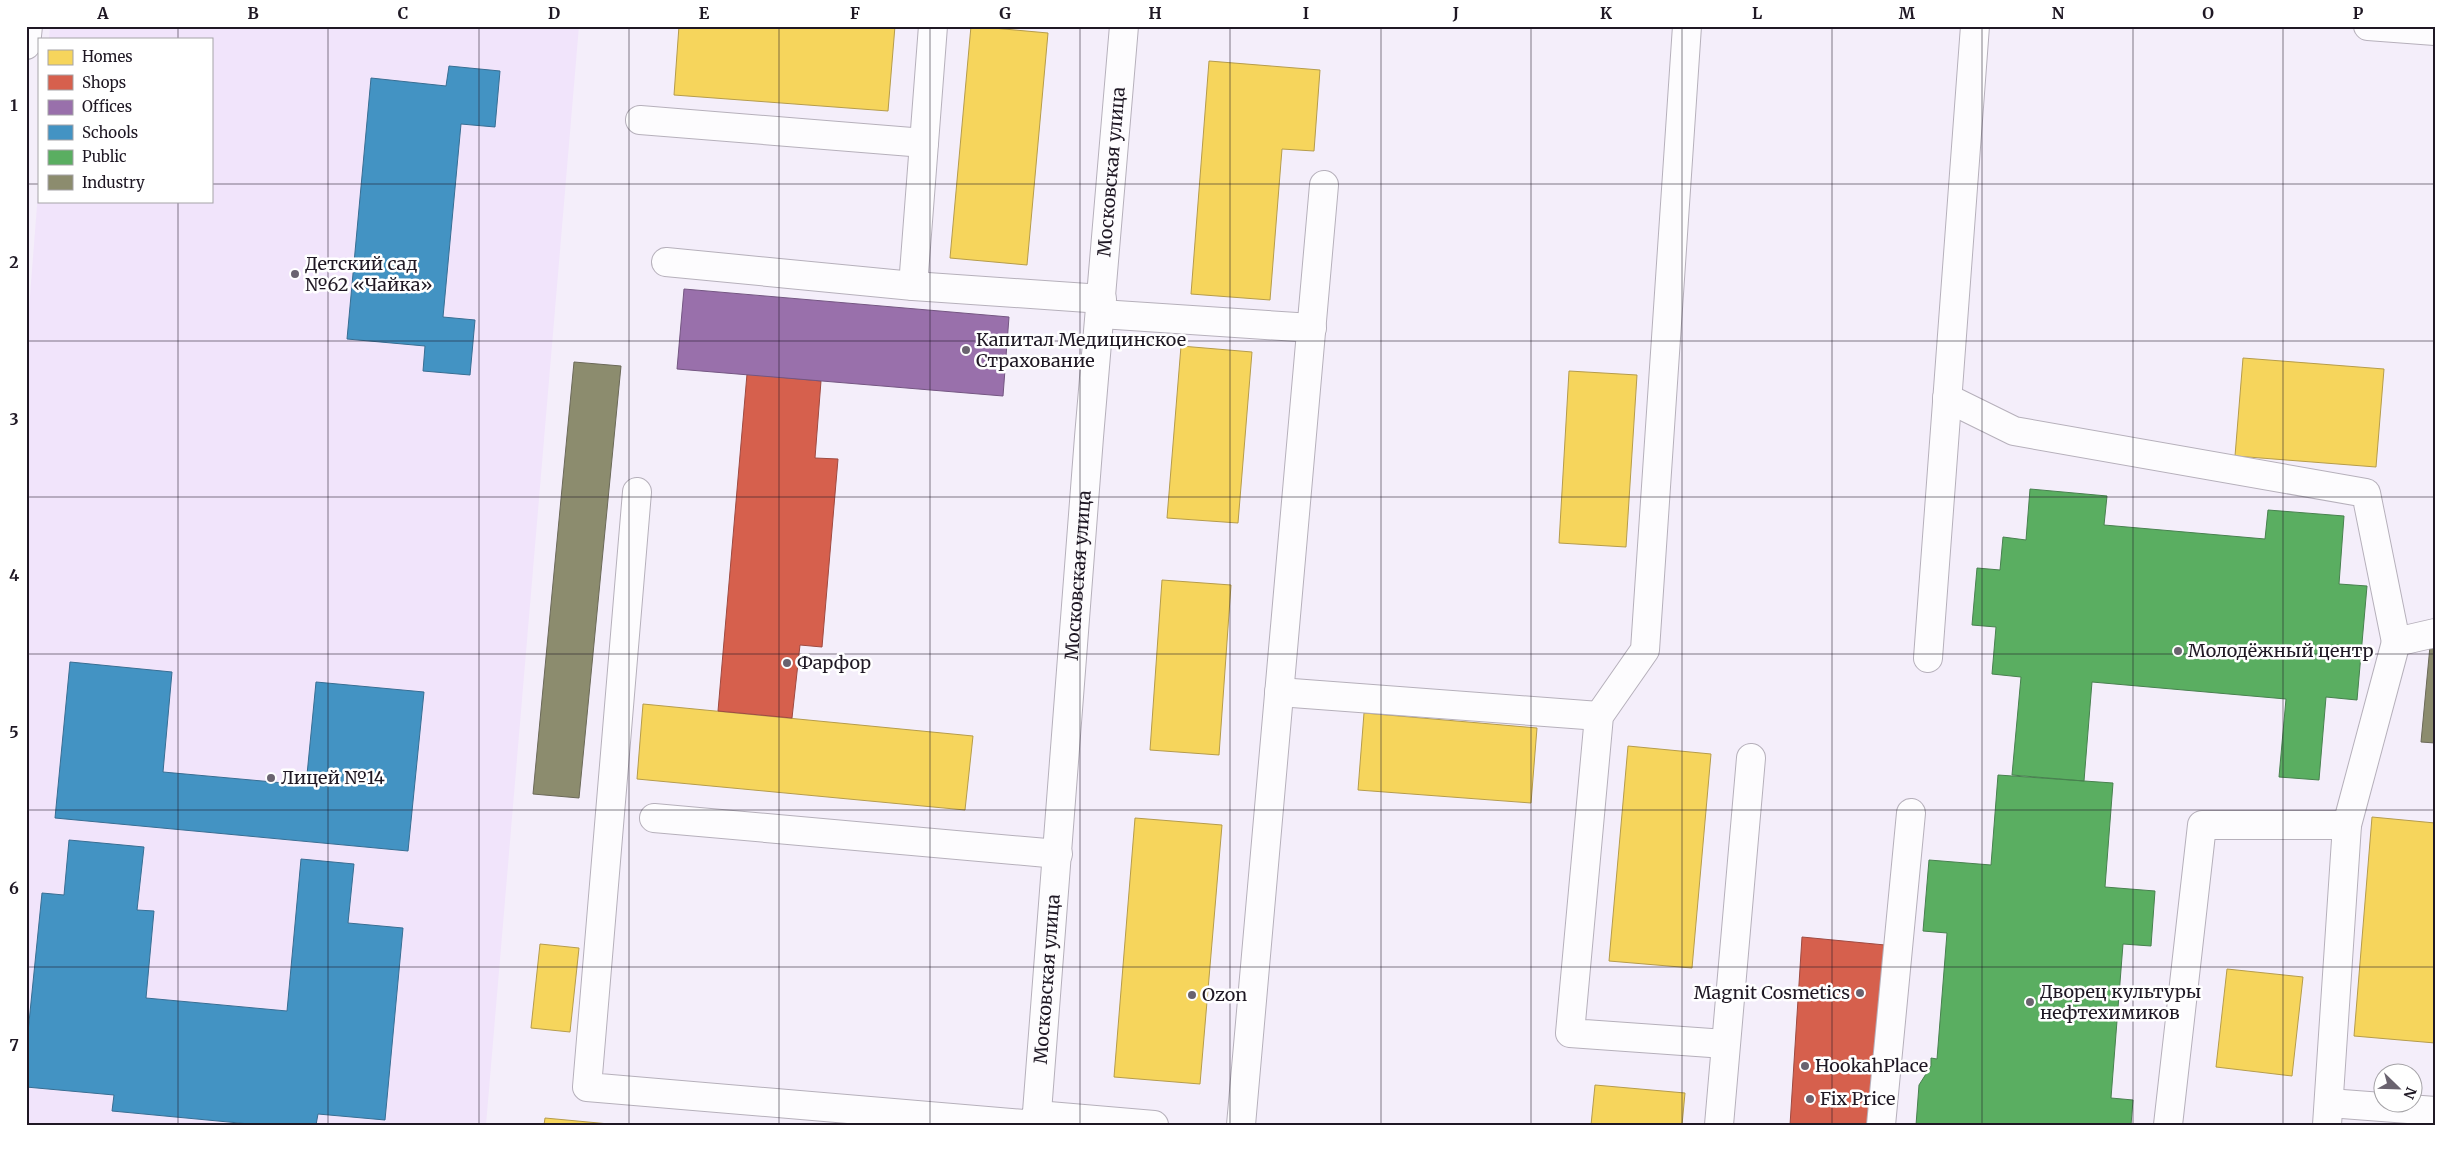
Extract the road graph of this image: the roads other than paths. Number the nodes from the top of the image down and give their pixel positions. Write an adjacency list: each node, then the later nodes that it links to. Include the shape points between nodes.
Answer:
1 (28, 26): 8 (street)
2 (933, 26): 10 (street)
3 (1124, 26): 14 (street, Московская улица)
4 (1687, 26): 22 (street, via 1645,650)
5 (1975, 26): 16 (street)
6 (2368, 26): 7 (street)
7 (2435, 31)
8 (26, 45)
9 (640, 120): 10 (street)
10 (924, 143): 13 (street)
11 (1324, 185): 15 (street)
12 (666, 262): 13 (street)
13 (913, 286): 14 (street)
14 (1102, 306): 15 (street); 27 (street, Московская улица)
15 (1312, 328): 21 (street)
16 (1947, 398): 19 (street, via 2014,431 2366,494); 20 (street)
17 (637, 492): 31 (street, via 587,1088)
18 (2435, 633): 19 (street)
19 (2396, 642): 26 (street)
20 (1928, 658)
21 (1279, 692): 22 (street); 33 (street)
22 (1599, 716): 28 (street, via 1570,1033)
23 (1751, 758): 28 (street)
24 (1911, 813): 35 (street)
25 (654, 818): 27 (street)
26 (2347, 825): 30 (street); 36 (street, via 2202,825)
27 (1058, 854): 31 (street, Московская улица)
28 (1725, 1044): 34 (street)
29 (2435, 1111): 30 (street)
30 (2328, 1114)
31 (1037, 1120): 32 (street)
32 (1154, 1125)
33 (1241, 1125)
34 (1719, 1125)
35 (1881, 1125)
36 (2168, 1125)

